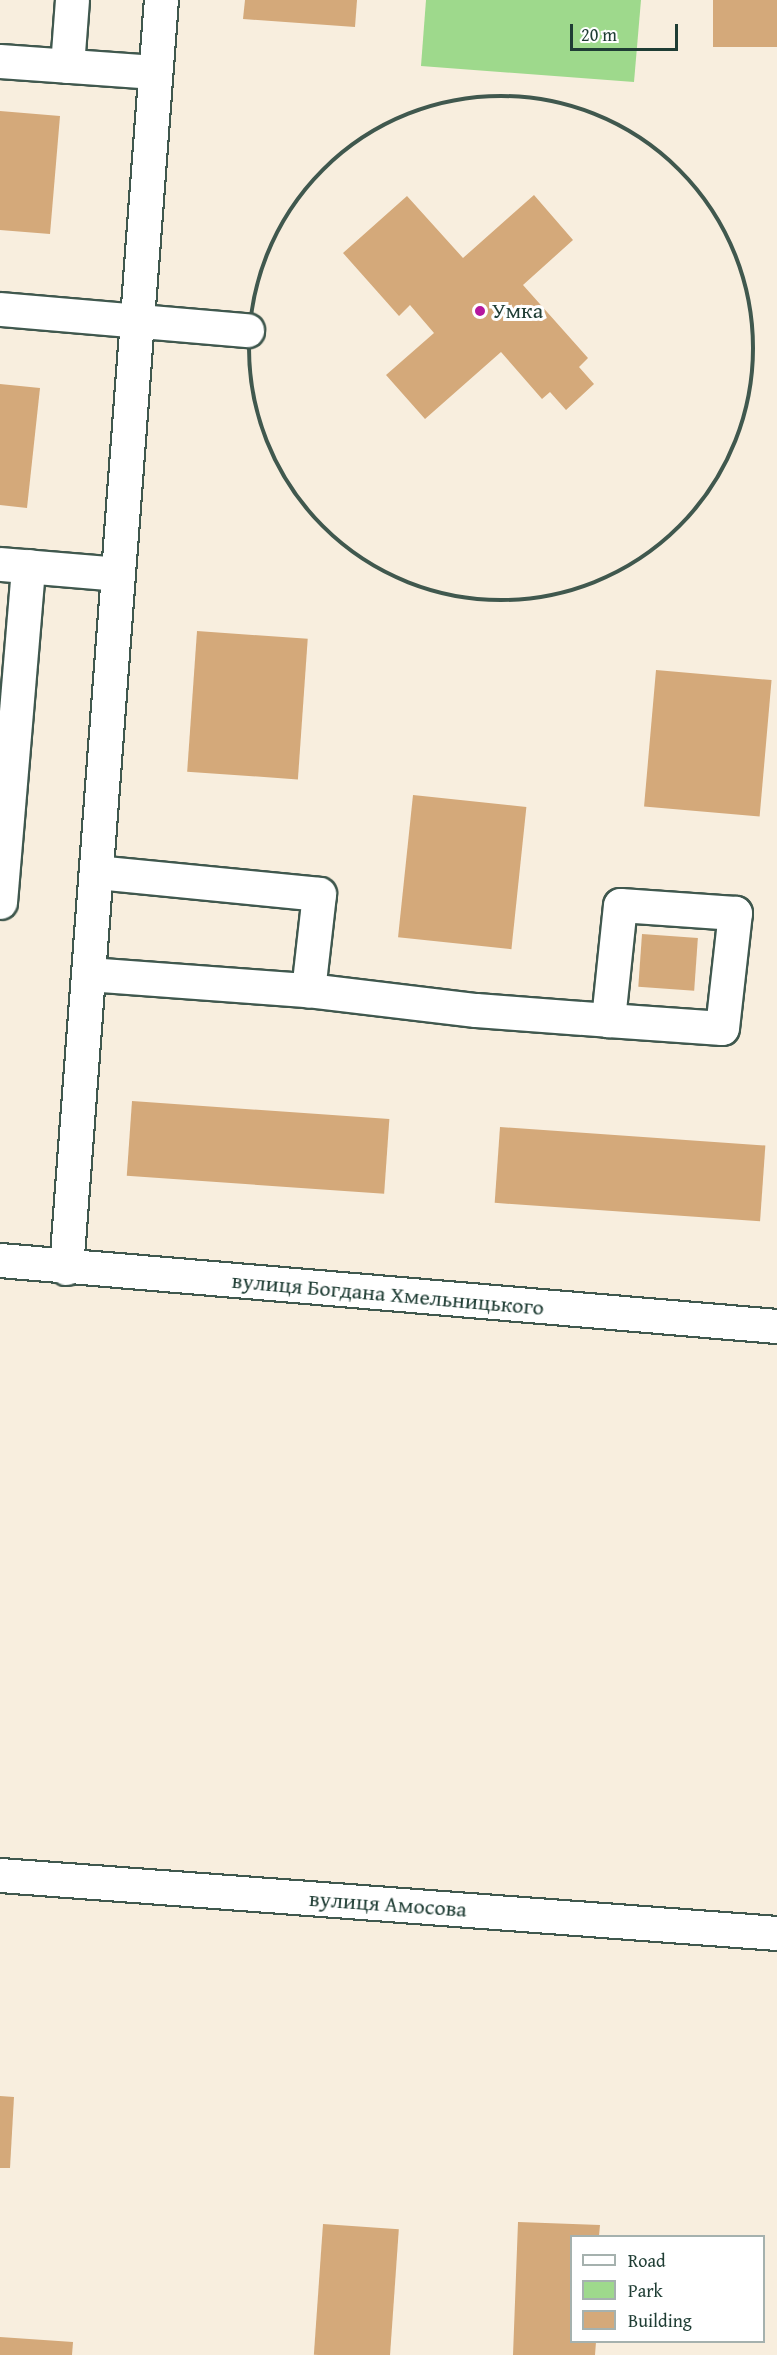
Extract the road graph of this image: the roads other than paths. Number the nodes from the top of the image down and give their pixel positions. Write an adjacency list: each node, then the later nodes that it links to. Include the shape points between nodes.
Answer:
1 (72, 0): 4 (street)
2 (161, 0): 5 (street)
3 (0, 61): 4 (street)
4 (67, 66): 5 (street)
5 (155, 72): 7 (street)
6 (0, 309): 7 (street)
7 (137, 319): 8 (street); 10 (street)
8 (247, 330)
9 (14, 565): 10 (street); 12 (street)
10 (118, 574): 11 (street)
11 (96, 872): 13 (street); 14 (street, via 319,894)
12 (0, 902)
13 (88, 974): 14 (street); 17 (street)
14 (308, 990): 15 (street, via 476,1010)
15 (608, 1020): 15 (street, via 722,1028 735,913 620,905)
16 (0, 1260): 17 (street, вулиця Богдана Хмельницького)
17 (66, 1268): 18 (street, вулиця Богдана Хмельницького)
18 (777, 1326)
19 (0, 1875): 20 (street, вулиця Амосова)
20 (777, 1933)

